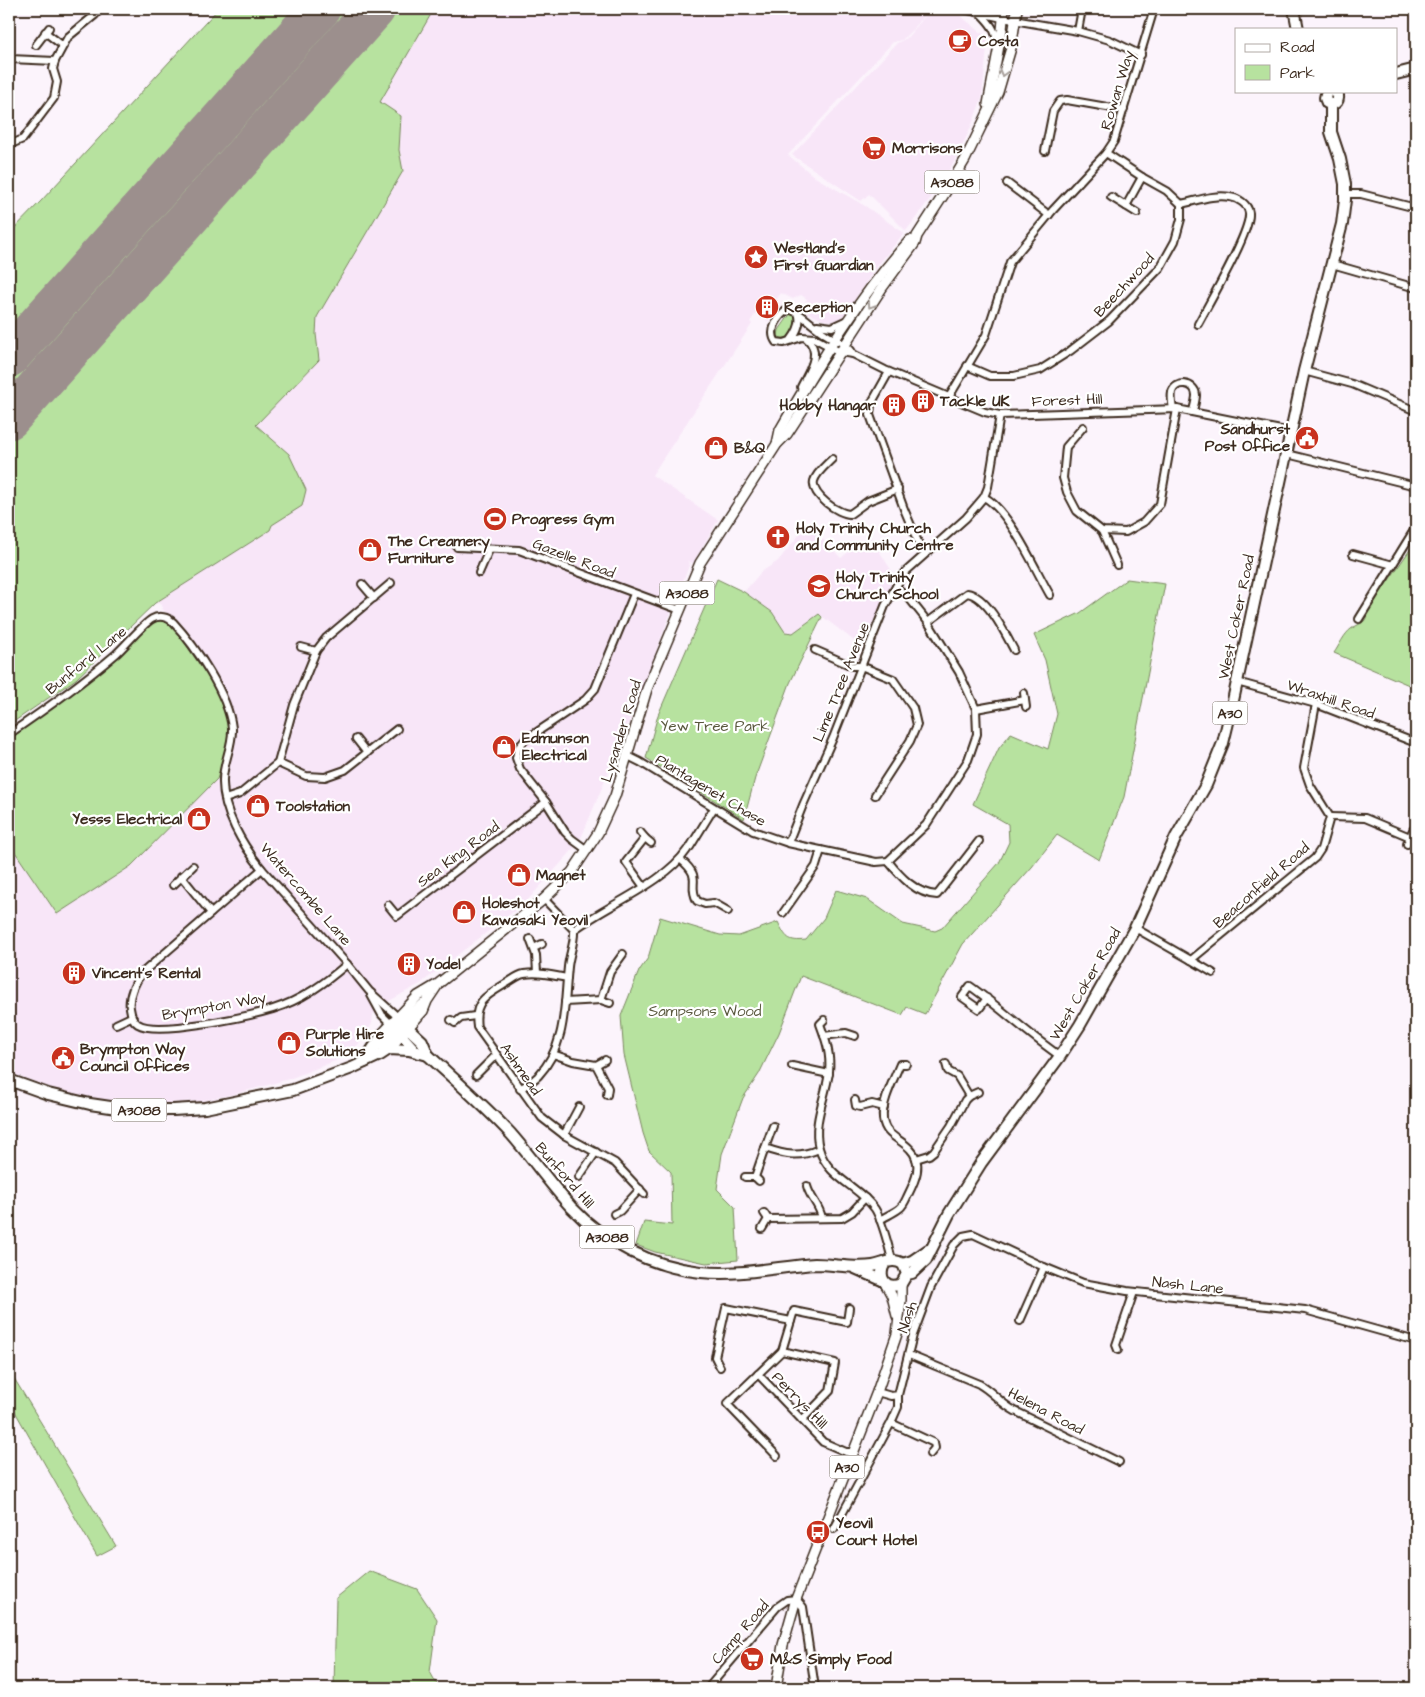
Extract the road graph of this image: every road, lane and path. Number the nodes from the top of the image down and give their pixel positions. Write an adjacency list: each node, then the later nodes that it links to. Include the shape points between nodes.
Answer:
1 (100, 9): 13 (street)
2 (963, 9): 7 (street)
3 (1017, 9): 9 (main road, Lysander Road / A3088)
4 (1082, 9): 11 (street)
5 (1154, 9): 15 (street, Rowan Way)
6 (1294, 9): 10 (highway)
7 (979, 12): 8 (street); 14 (street, via 996,33)
8 (1003, 13): 9 (street); 14 (main road, Lysander Road / A3088)
9 (1015, 19): 11 (street); 22 (main road, Lysander Road / A3088, one-way to 22, via 1011,48 998,92)
10 (1298, 28)
11 (1078, 32): 15 (street, via 1110,40)
12 (36, 45): 13 (street, via 47,30)
13 (63, 46): 17 (street)
14 (998, 50): 22 (main road, Lysander Road / A3088)
15 (1141, 55): 21 (street, Rowan Way)
16 (10, 59): 17 (street)
17 (55, 61): 23 (street, via 53,69 58,82 54,98 23,139)
18 (1416, 68): 19 (highway)
19 (1398, 73)
20 (1331, 92): 28 (highway, West Coker Road / A30, via 1325,101 1331,104 1331,132 1343,171)
21 (1124, 110): 24 (street, via 1060,101 1053,111); 25 (street, Rowan Way, via 1114,142)
22 (981, 126): 35 (main road, Lysander Road / A3088, via 950,185)
23 (9, 145)
24 (1045, 151)
25 (1106, 153): 26 (street); 34 (street, Rowan Way)
26 (1142, 177): 30 (street, via 1167,191); 31 (street)
27 (1007, 183): 34 (street)
28 (1345, 194): 32 (street, via 1361,194); 36 (highway, West Coker Road / A30, via 1342,224)
29 (1111, 197): 31 (street)
30 (1181, 204): 41 (street, via 1230,197 1242,202 1249,215 1241,242); 46 (street, Beechwood, via 1175,241 1160,268 1109,321 1070,351 1040,370 1014,376 990,376)
31 (1126, 206): 33 (street)
32 (1416, 208)
33 (1138, 213)
34 (1049, 215): 46 (street, Rowan Way, via 1010,262 986,334)
35 (917, 236): 39 (main road, Lysander Road / A3088, via 898,255); 45 (main road, Lysander Road / A3088, one-way to 45)
36 (1332, 264): 37 (street); 47 (highway, West Coker Road / A30)
37 (1416, 288)
38 (798, 312): 40 (street); 43 (street, via 800,320); 43 (street, via 787,310 773,329 772,336 776,342)
39 (852, 316): 40 (street, via 832,328); 44 (main road, Lysander Road / A3088)
40 (814, 323): 44 (street)
41 (1198, 324)
42 (806, 337): 43 (street); 44 (street); 51 (street, via 813,345 814,359)
43 (791, 340)
44 (833, 343): 45 (street); 51 (main road, Lysander Road / A3088)
45 (842, 349): 48 (street, Forest Hill); 57 (main road, Lysander Road / A3088, via 787,434)
46 (967, 366): 49 (street, Rowan Way)
47 (1304, 371): 53 (street, via 1352,384); 56 (highway, West Coker Road / A30)
48 (889, 372): 49 (street, Forest Hill); 61 (street, via 872,404 870,415)
49 (948, 397): 54 (street, Forest Hill)
50 (1175, 409): 52 (street, Forest Hill); 52 (street, via 1173,390 1187,384 1196,392); 54 (street, Forest Hill); 64 (street, via 1160,504 1144,522 1126,532)
51 (791, 411): 57 (main road, Lysander Road / A3088, via 780,430)
52 (1193, 411): 56 (street, Forest Hill)
53 (1416, 411)
54 (1000, 415): 62 (street, Lime Tree Avenue)
55 (1083, 427): 64 (street, via 1066,447 1063,478 1078,511)
56 (1291, 432): 58 (highway, West Coker Road / A30)
57 (777, 444): 78 (main road, Lysander Road / A3088, via 700,563)
58 (1286, 454): 60 (street); 87 (highway, West Coker Road / A30)
59 (832, 459): 61 (street, via 829,468 816,477 814,486 827,503 844,514)
60 (1416, 486)
61 (898, 489): 67 (street)
62 (984, 497): 67 (street, Lime Tree Avenue, via 966,518); 76 (street, via 1006,516)
63 (1416, 527): 70 (street)
64 (1102, 532): 69 (street)
65 (457, 547): 66 (street, Gazelle Road)
66 (489, 550): 71 (street); 75 (street, Gazelle Road, via 519,550)
67 (925, 554): 74 (street, Lime Tree Avenue, via 903,574)
68 (1353, 554): 70 (street)
69 (1116, 565)
70 (1392, 565): 79 (street)
71 (478, 573)
72 (391, 582): 77 (street)
73 (362, 584): 77 (street)
74 (896, 586): 80 (street); 86 (street, Lime Tree Avenue)
75 (634, 594): 78 (street, Gazelle Road); 100 (street, via 595,689 585,700 518,748 516,758 520,769)
76 (1050, 595)
77 (374, 598): 85 (street, via 326,638)
78 (680, 610): 96 (main road, Lysander Road / A3088, via 647,689)
79 (1359, 619)
80 (928, 622): 84 (street, via 967,594 973,594 1003,628); 90 (street, via 959,672)
81 (178, 626): 92 (street, Bunford Lane, via 168,618 150,620 91,675); 99 (street, Watercombe Lane, via 214,678 228,710 232,728 222,779)
82 (301, 647): 85 (street)
83 (816, 650): 86 (street, via 852,666)
84 (1014, 650)
85 (316, 651): 97 (street, via 294,705)
86 (861, 666): 98 (street, via 893,679 912,708 917,726); 107 (street, Lime Tree Avenue)
87 (1237, 682): 89 (street, Wraxhill Road); 123 (highway, West Coker Road / A30, via 1218,756 1176,837)
88 (1025, 700): 90 (street)
89 (1316, 704): 94 (street, Wraxhill Road); 102 (street, via 1304,768 1310,785)
90 (976, 709): 112 (street, via 977,734 968,760 926,825)
91 (397, 729): 95 (street)
92 (9, 734)
93 (356, 739): 95 (street)
94 (1416, 743)
95 (367, 752): 97 (street, via 345,770 325,777 306,776)
96 (628, 756): 101 (street, Plantagenet Chase); 109 (main road, Lysander Road / A3088, via 607,815)
97 (278, 763): 99 (street, via 240,794)
98 (875, 795)
99 (225, 800): 114 (street, Watercombe Lane, via 238,835)
100 (546, 802): 109 (street, via 572,839); 119 (street, Sea King Road, via 397,916)
101 (714, 808): 107 (street, Plantagenet Chase, via 753,831); 111 (street)
102 (1330, 817): 104 (street, via 1365,818); 129 (street, Beaconfield Road, via 1321,849 1315,858)
103 (1413, 830): 104 (street)
104 (1410, 837): 108 (street)
105 (979, 841): 112 (street, via 937,895 928,895 901,878)
106 (651, 843): 117 (street, via 643,835 626,862)
107 (788, 843): 110 (street, Plantagenet Chase)
108 (1407, 844)
109 (587, 850): 118 (main road, Lysander Road / A3088, via 572,872)
110 (821, 850): 112 (street, Plantagenet Chase, via 876,862); 121 (street, via 816,866)
111 (680, 860): 117 (street); 120 (street, via 694,876 697,901 714,903)
112 (888, 861)
113 (193, 866): 115 (street)
114 (262, 870): 122 (street); 130 (street, Watercombe Lane)
115 (181, 876): 116 (street); 122 (street)
116 (173, 885)
117 (644, 887): 124 (street)
118 (544, 899): 124 (street); 134 (main road, Lysander Road / A3088)
119 (388, 905)
120 (728, 911)
121 (783, 912)
122 (211, 914): 141 (street, via 139,977 129,1005)
123 (1135, 928): 129 (street); 152 (highway, West Coker Road / A30)
124 (574, 930): 133 (street)
125 (530, 939): 127 (street)
126 (542, 944): 127 (street)
127 (534, 948): 131 (street)
128 (623, 954): 137 (street, via 610,972)
129 (1191, 960): 132 (street)
130 (347, 964): 135 (street, Watercombe Lane); 141 (street, Brympton Way, via 312,991 274,1009 207,1023 158,1028 145,1027)
131 (537, 973): 133 (street); 140 (street, via 521,974 487,995 478,1005)
132 (1213, 973)
133 (567, 978): 138 (street)
134 (438, 984): 145 (main road, Lysander Road, via 423,1010); 145 (main road, Lysander Road / A3088, via 408,1006)
135 (369, 991): 145 (street, Watercombe Lane); 145 (street, Watercombe Lane, via 375,1004)
136 (987, 998): 152 (street)
137 (601, 1000): 138 (street); 139 (street)
138 (565, 1002): 150 (street, via 561,1035)
139 (610, 1003)
140 (475, 1016): 144 (street, via 461,1018); 151 (street, Ashmead)
141 (131, 1017): 143 (street)
142 (819, 1023): 146 (street)
143 (116, 1024)
144 (453, 1024)
145 (400, 1026): 148 (main road); 149 (highway, A3088, via 422,1041); 154 (highway, via 386,1041 374,1047)
146 (824, 1036): 147 (street, via 846,1030); 161 (street)
147 (854, 1036)
148 (388, 1049): 149 (highway); 154 (highway, A3088)
149 (419, 1052): 194 (highway, Bunford Hill / A3088, via 501,1124 582,1218 607,1238 636,1254 675,1268 714,1273 815,1264)
150 (553, 1054): 156 (street, via 573,1062); 164 (street, via 538,1076)
151 (496, 1056): 158 (street); 164 (street, Ashmead)
152 (1060, 1056): 190 (highway, West Coker Road / A30, via 981,1163)
153 (605, 1060): 156 (street)
154 (364, 1062): 163 (highway, A3088, via 336,1075 271,1095 205,1108 173,1110 131,1110 90,1104)
155 (900, 1062): 170 (street)
156 (596, 1065): 166 (street, via 608,1088)
157 (792, 1066): 161 (street, via 803,1064 807,1070)
158 (483, 1068): 160 (street); 162 (street)
159 (946, 1070): 167 (street, via 957,1076)
160 (490, 1074)
161 (829, 1074): 176 (street, via 817,1128)
162 (476, 1075)
163 (9, 1080)
164 (520, 1089): 174 (street, Ashmead, via 542,1118)
165 (978, 1092): 167 (street)
166 (607, 1095)
167 (969, 1096): 178 (street, via 934,1151)
168 (854, 1105): 170 (street)
169 (579, 1107): 171 (street)
170 (884, 1107): 178 (street, via 883,1119 887,1130 911,1149)
171 (575, 1115): 172 (street); 174 (street)
172 (583, 1119)
173 (773, 1126): 175 (street)
174 (564, 1135): 177 (street, Ashmead)
175 (765, 1148): 176 (street, via 791,1155); 180 (street, via 757,1179)
176 (819, 1149): 182 (street, via 837,1177)
177 (596, 1152): 179 (street); 184 (street, Ashmead, via 615,1163 642,1191)
178 (916, 1159): 187 (street, via 917,1174 902,1206)
179 (579, 1177)
180 (745, 1177)
181 (807, 1186): 185 (street, via 820,1207)
182 (864, 1198): 185 (street, via 842,1218); 187 (street)
183 (764, 1213): 186 (street)
184 (614, 1214)
185 (822, 1218): 186 (street)
186 (768, 1219): 188 (street)
187 (880, 1220): 191 (street)
188 (762, 1229)
189 (963, 1236): 193 (street, Nash Lane, via 973,1234); 205 (street, Nash, via 954,1245 931,1287)
190 (933, 1245): 192 (highway, West Coker Road / A30, via 912,1262); 195 (highway, West Coker Road / A30, via 926,1260)
191 (888, 1262): 192 (highway); 194 (highway); 196 (highway, A30, via 881,1274)
192 (903, 1264): 195 (highway)
193 (1044, 1267): 197 (street, Nash Lane, via 1083,1283); 200 (street)
194 (854, 1268): 196 (highway)
195 (907, 1274): 196 (highway, A30)
196 (890, 1284): 201 (main road, via 897,1312); 201 (main road, A30, via 901,1300)
197 (1134, 1292): 202 (street, Nash Lane, via 1305,1310); 204 (street, via 1116,1345)
198 (849, 1308): 199 (street, via 846,1322 794,1311)
199 (791, 1321): 203 (street); 206 (street, via 726,1308 716,1357)
200 (1020, 1321)
201 (897, 1334): 208 (main road, A30)
202 (1416, 1341)
203 (782, 1350): 207 (street); 210 (street, via 835,1363 830,1392)
204 (1118, 1350)
205 (909, 1355): 209 (street, Nash); 215 (street, Helena Road, via 978,1384 1015,1412)
206 (720, 1367)
207 (758, 1374): 210 (street, Perrys Hill); 214 (street, via 727,1404)
208 (877, 1392): 209 (street); 212 (main road, A30)
209 (898, 1395): 211 (street, Nash, via 898,1407)
210 (802, 1420): 212 (street, Perrys Hill, via 823,1442)
211 (891, 1423): 213 (street, via 934,1443 935,1448); 216 (street, Nash)
212 (853, 1452): 217 (main road, A30)
213 (930, 1454)
214 (777, 1456)
215 (1119, 1462)
216 (834, 1529)
217 (796, 1600): 218 (street, Camp Road, via 787,1600 777,1607); 219 (main road, A30, via 783,1645); 220 (street, via 803,1607 805,1616)
218 (708, 1688)
219 (776, 1688)
220 (815, 1688)

